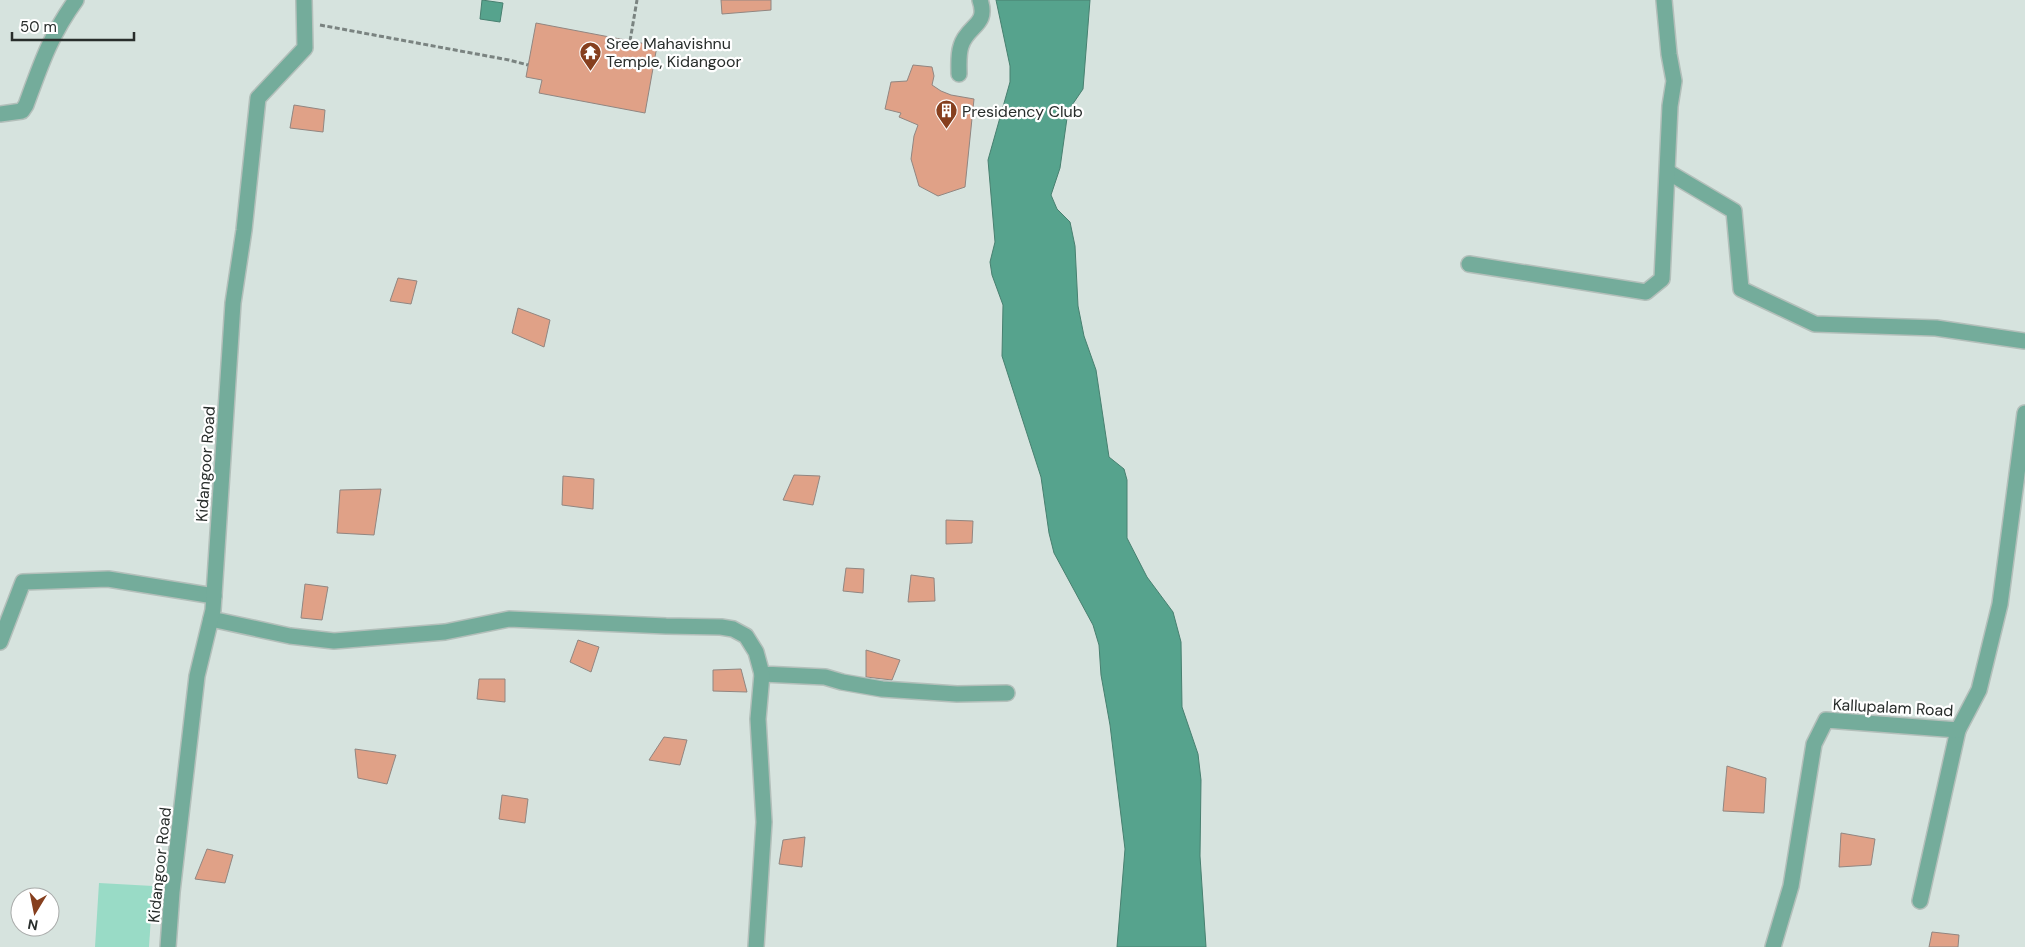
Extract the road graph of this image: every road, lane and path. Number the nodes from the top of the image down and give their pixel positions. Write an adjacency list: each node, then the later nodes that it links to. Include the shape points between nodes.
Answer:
1 (76, 0): 10 (street, via 54,32 26,105 22,111)
2 (304, 0): 6 (street, Kidangoor Road)
3 (637, 0): 7 (path)
4 (980, 0): 9 (street, via 983,13 961,45)
5 (1664, 0): 11 (street, via 1674,81)
6 (304, 22): 8 (path); 15 (street, Kidangoor Road, via 305,48 258,98 233,303)
7 (630, 40)
8 (528, 65)
9 (959, 74)
10 (0, 114)
11 (1668, 172): 12 (street, via 1662,279 1646,292); 13 (street, via 1734,211 1741,289 1815,324 1936,328)
12 (1470, 264)
13 (2025, 341)
14 (2025, 416): 20 (street, Kallupalam Road, via 2000,604 1978,690)
15 (214, 596): 16 (street, Kidangoor Road); 17 (street, via 108,579 23,582)
16 (211, 619): 18 (street, via 290,636 334,641 446,632 509,618 721,627 734,629 746,636 756,652); 22 (street, Kidangoor Road, via 197,676)
17 (0, 642)
18 (762, 674): 19 (street, via 825,676 882,689 958,694); 23 (street, via 758,719 764,822)
19 (1007, 693)
20 (1958, 730): 21 (street); 24 (street, Kallupalam Road, via 1826,720 1814,744 1791,886)
21 (1920, 901)
22 (168, 947)
23 (756, 947)
24 (1773, 947)

